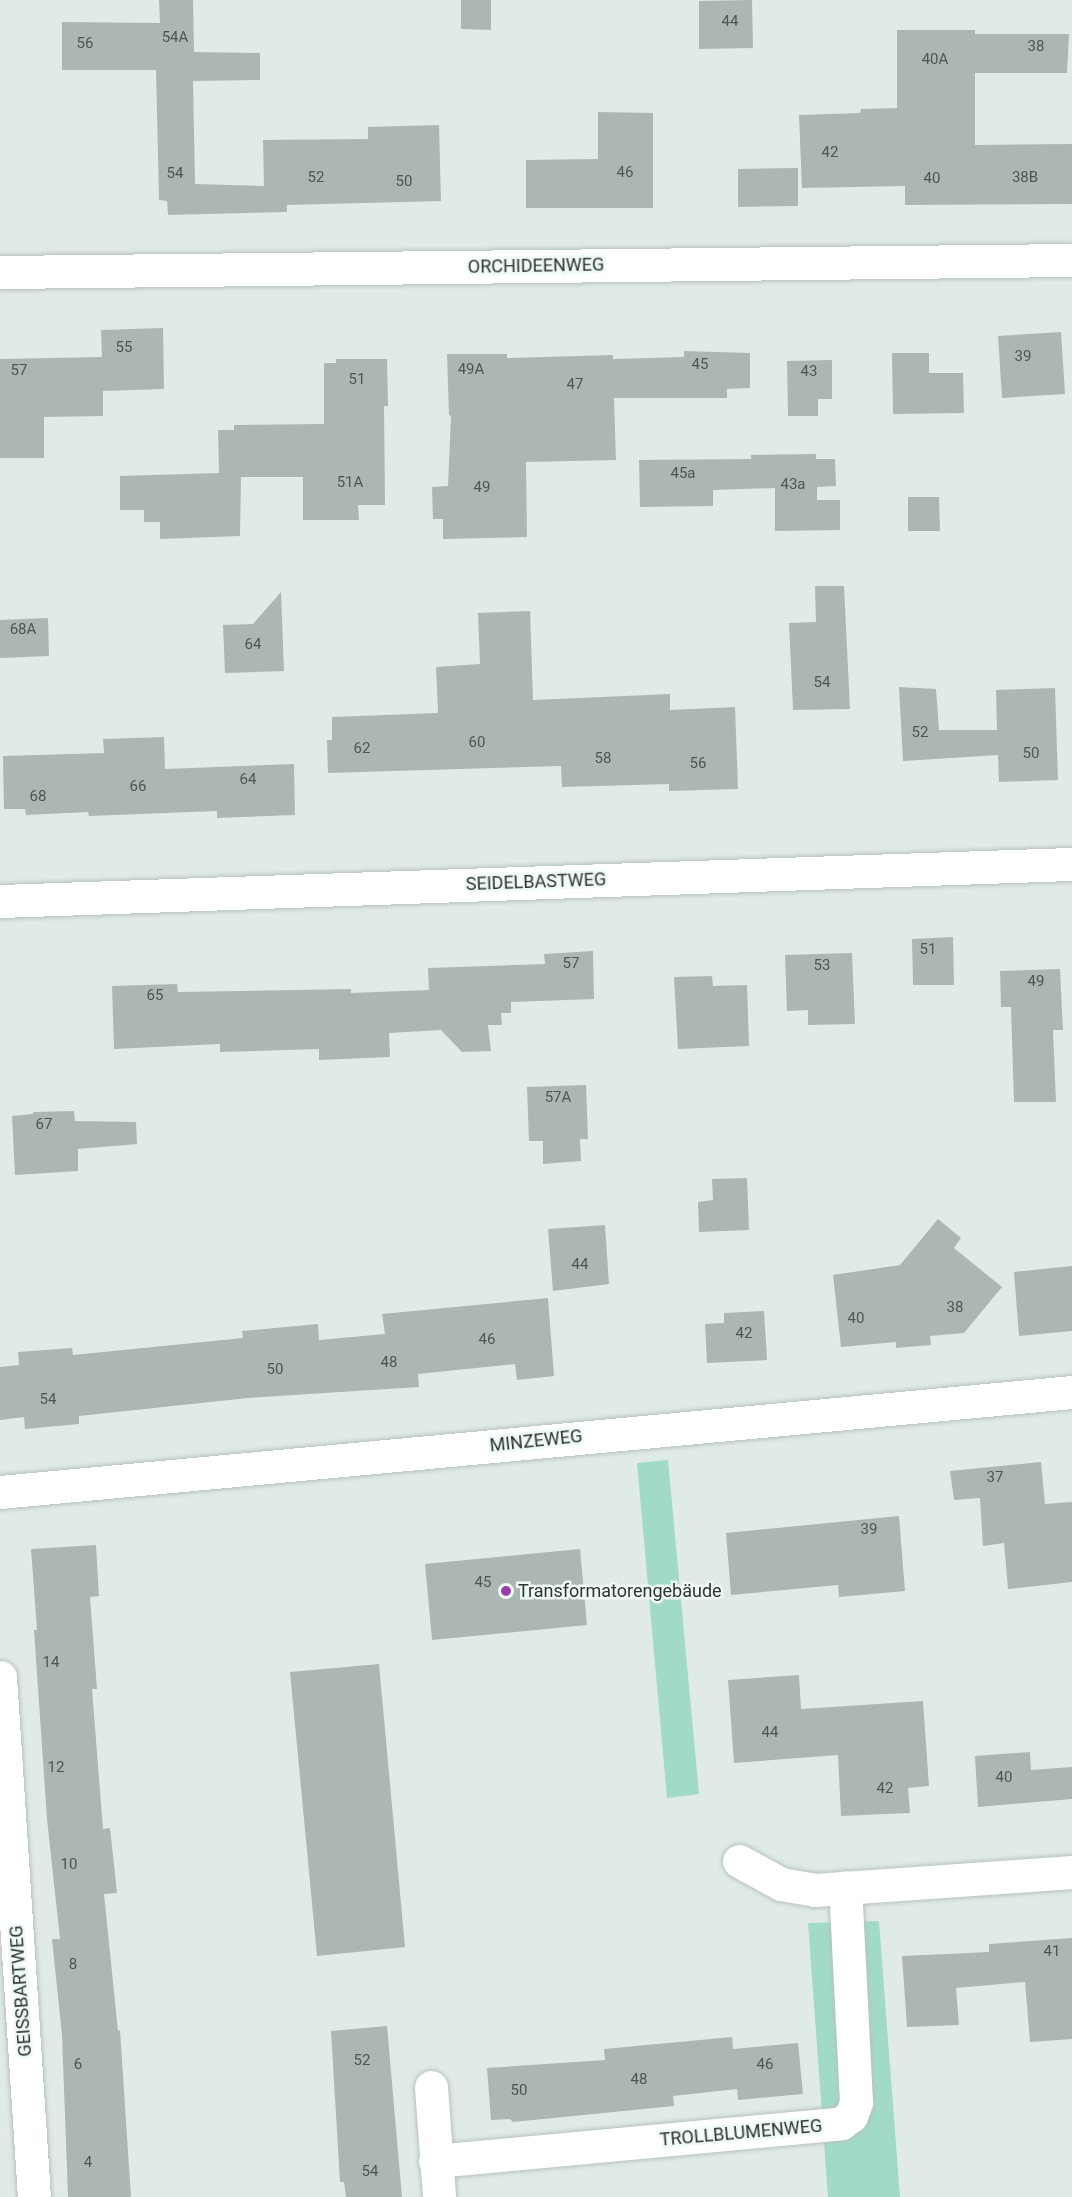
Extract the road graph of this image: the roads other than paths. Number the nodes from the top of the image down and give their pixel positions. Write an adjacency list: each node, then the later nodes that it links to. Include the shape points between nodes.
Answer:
1 (1072, 260): 2 (street, ORCHIDEENWEG)
2 (0, 272)
3 (1072, 864): 4 (street, SEIDELBASTWEG)
4 (0, 901)
5 (1072, 1392): 6 (street, MINZEWEG)
6 (0, 1492)
7 (0, 1677): 13 (street, GEISSBARTWEG)
8 (739, 1861): 10 (street, via 781,1884 815,1890)
9 (1072, 1872): 10 (street)
10 (845, 1887): 12 (street, TROLLBLUMENWEG, via 856,2102 851,2116 841,2124)
11 (431, 2087): 12 (street)
12 (435, 2161): 14 (street)
13 (34, 2197)
14 (439, 2197)

